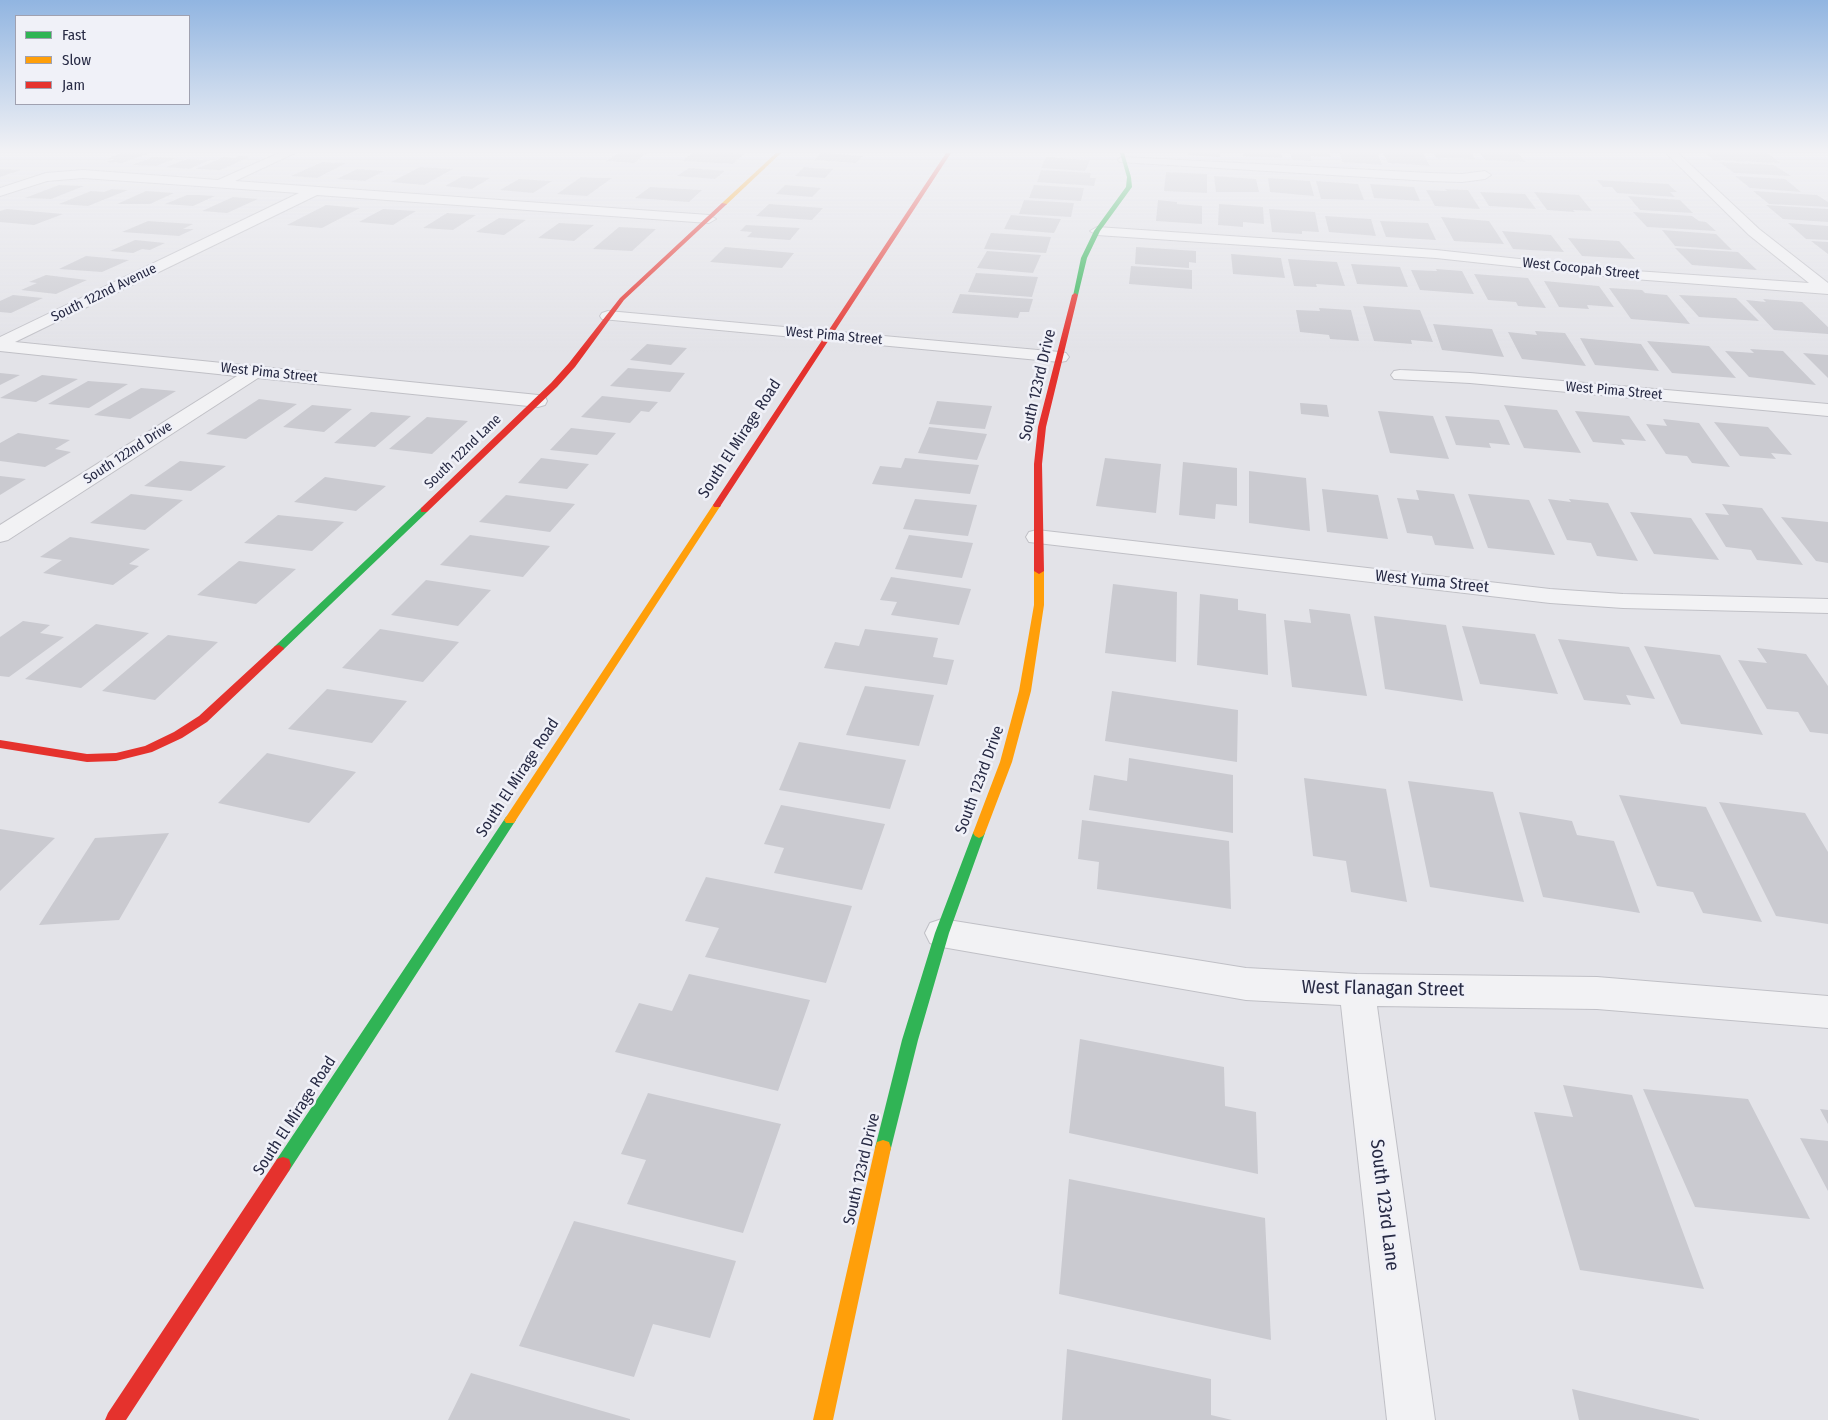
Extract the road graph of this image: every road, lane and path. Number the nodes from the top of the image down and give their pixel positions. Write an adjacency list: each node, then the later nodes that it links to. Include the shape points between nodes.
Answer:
1 (255, 219): 10 (street, South 122nd Avenue)
2 (708, 219): 8 (street, South 122nd Lane, via 631,290)
3 (905, 219): 9 (street, South El Mirage Road)
4 (1106, 219): 6 (street, South 123rd Drive)
5 (1741, 219): 7 (street)
6 (1097, 231): 7 (street, West Cocopah Street, via 1436,254 1621,274); 11 (street, South 123rd Drive, via 1084,258)
7 (1827, 290)
8 (608, 316): 9 (street, West Pima Street); 14 (street, South 122nd Lane, via 572,366)
9 (828, 336): 11 (street, West Pima Street); 23 (street, South El Mirage Road)
10 (0, 344): 12 (street, West Pima Street)
11 (1060, 357): 17 (street, South 123rd Drive, via 1040,441)
12 (256, 371): 14 (street, West Pima Street); 16 (street, South 122nd Drive)
13 (1400, 375): 15 (street, West Pima Street, via 1470,378)
14 (538, 401): 19 (street, South 122nd Lane, via 224,701 178,735 148,750 87,758)
15 (1828, 410)
16 (0, 535)
17 (1037, 538): 18 (street, West Yuma Street, via 1550,596); 20 (street, South 123rd Drive, via 1039,605 1025,691 1006,762)
18 (1828, 606)
19 (0, 744)
20 (942, 933): 21 (street, West Flanagan Street, via 1211,979); 24 (street, South 123rd Drive, via 894,1096)
21 (1357, 990): 22 (street, West Flanagan Street, via 1597,993); 25 (street, South 123rd Lane)
22 (1828, 1012)
23 (115, 1420)
24 (823, 1420)
25 (1411, 1420)

